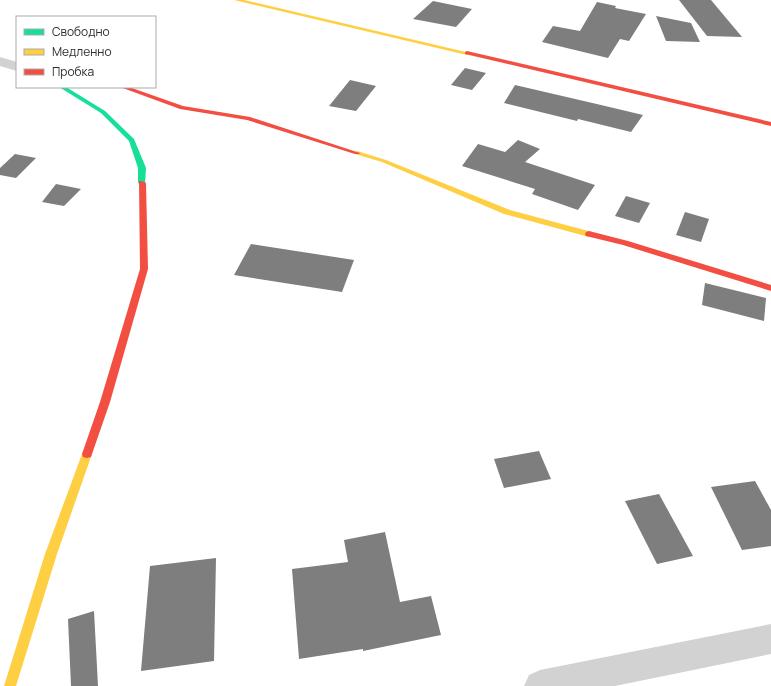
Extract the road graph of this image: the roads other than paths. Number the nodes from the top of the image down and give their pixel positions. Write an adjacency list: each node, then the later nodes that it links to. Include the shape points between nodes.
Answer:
1 (237, 0): 8 (street)
2 (0, 52): 3 (street)
3 (16, 56)
4 (0, 60): 5 (street)
5 (16, 67)
6 (64, 88): 11 (street, via 103,112 132,140 142,168 144,269 105,402 51,554)
7 (126, 88): 9 (street, via 182,108 248,118 384,161 507,212 625,242)
8 (771, 124)
9 (771, 288)
10 (771, 639): 12 (street)
11 (10, 686)
12 (540, 686)

